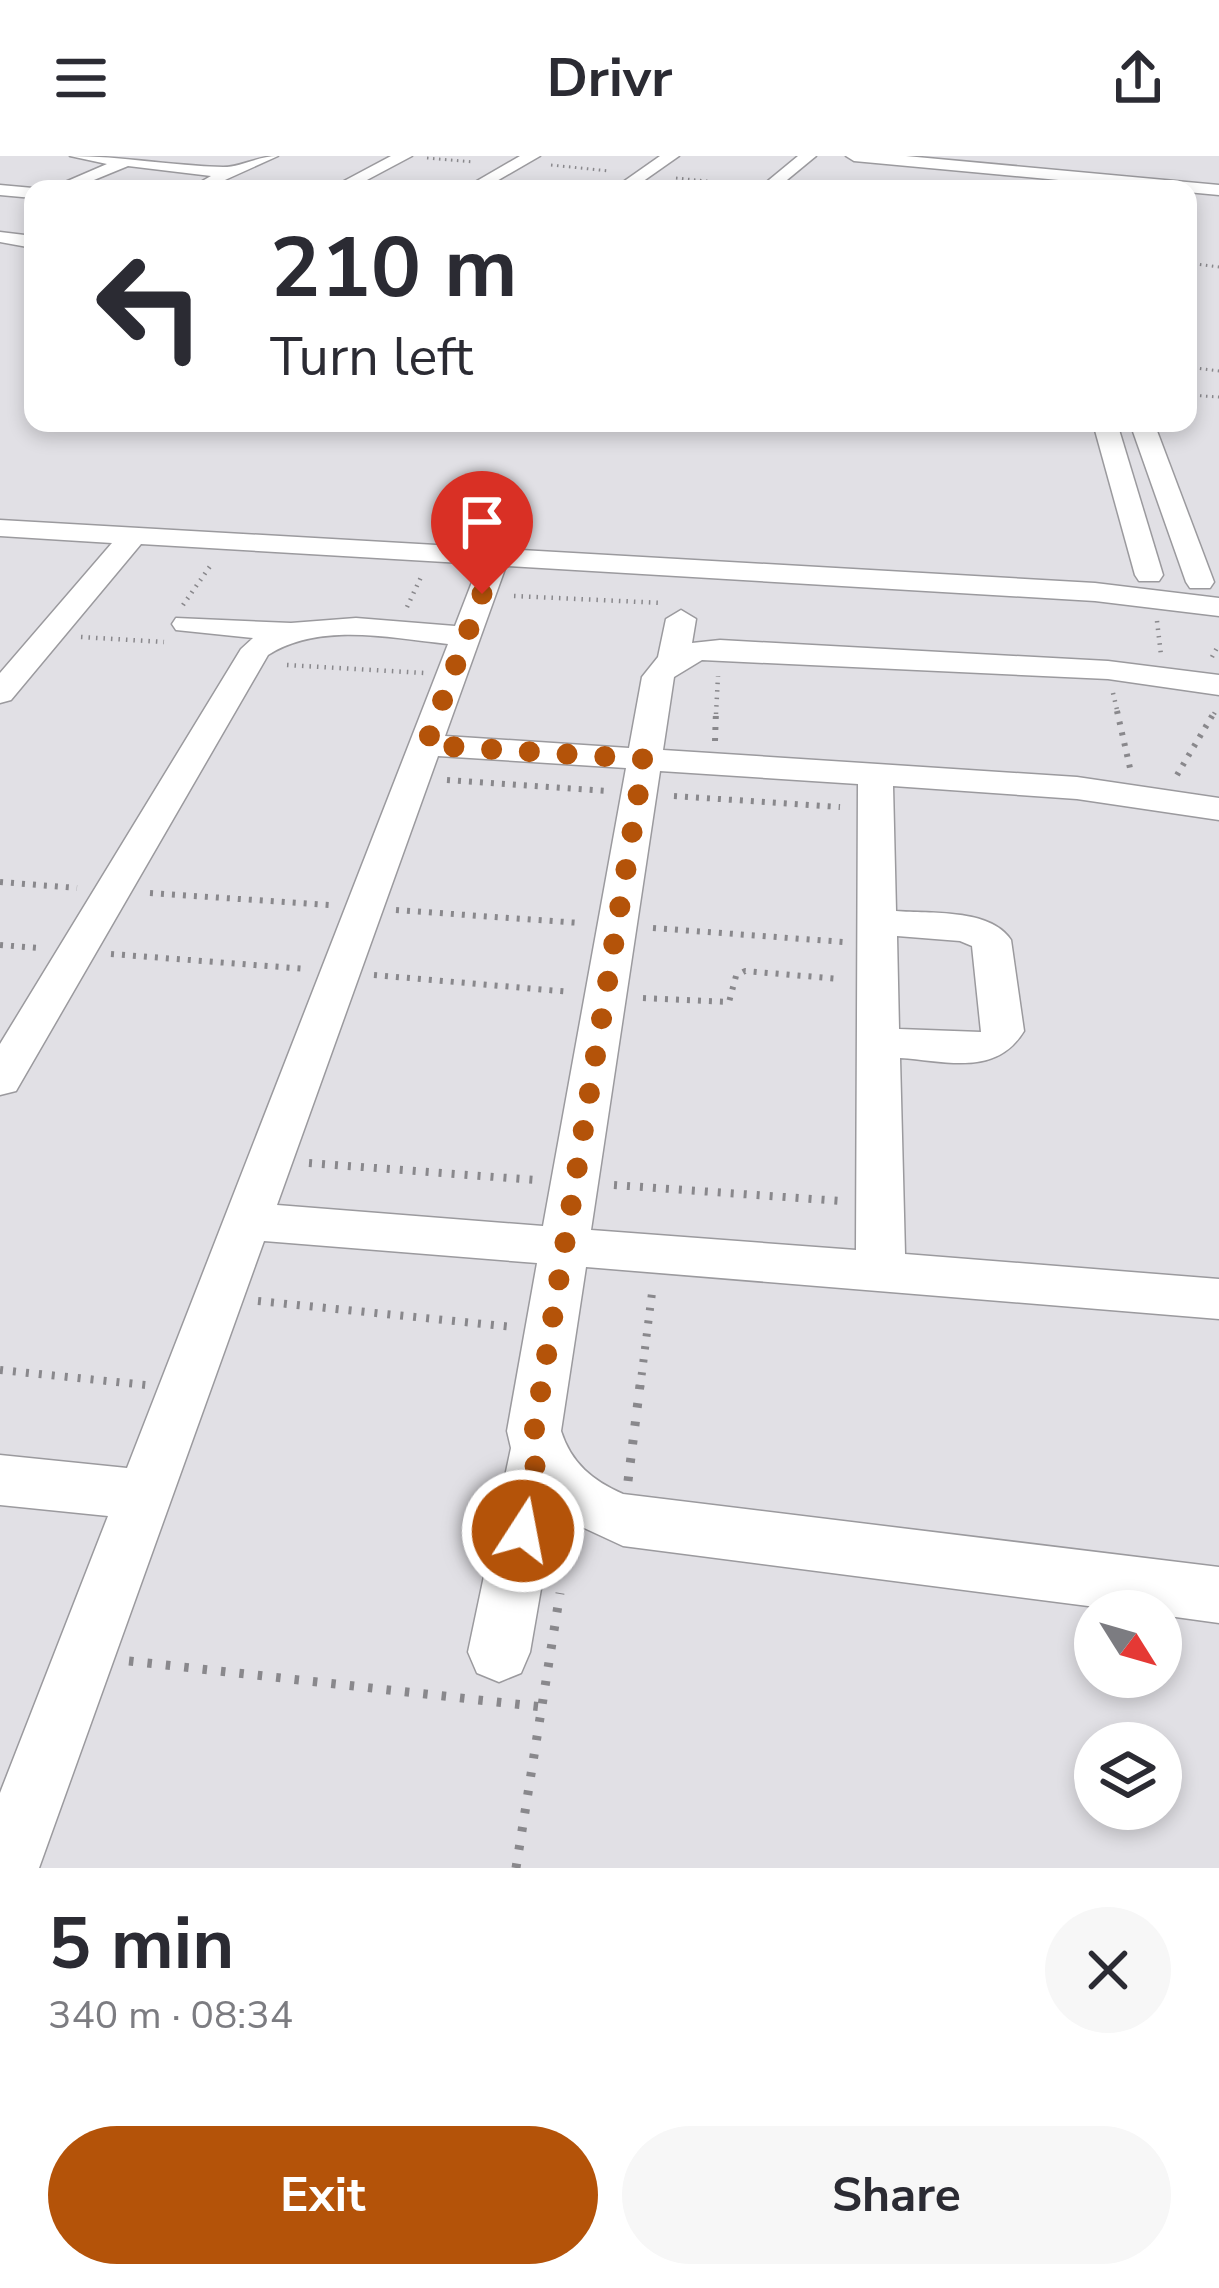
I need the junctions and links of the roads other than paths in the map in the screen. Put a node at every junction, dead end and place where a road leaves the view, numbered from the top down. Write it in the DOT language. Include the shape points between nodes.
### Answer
graph roads {
  1 [pos="78,156"];
  2 [pos="270,156"];
  3 [pos="408,156"];
  4 [pos="532,156"];
  5 [pos="558,156"];
  6 [pos="671,156"];
  7 [pos="808,156"];
  8 [pos="854,156"];
  9 [pos="1052,156"];
  10 [pos="128,162"];
  11 [pos="917,162"];
  12 [pos="1196,169"];
  13 [pos="232,173"];
  14 [pos="1041,174"];
  15 [pos="898,178"];
  16 [pos="81,180"];
  17 [pos="216,180"];
  18 [pos="356,180"];
  19 [pos="487,180"];
  20 [pos="516,180"];
  21 [pos="635,180"];
  22 [pos="777,180"];
  23 [pos="1036,180"];
  24 [pos="1163,180"];
  25 [pos="1191,180"];
  26 [pos="24,204"];
  27 [pos="2,225"];
  28 [pos="1108,432"];
  29 [pos="1145,432"];
  30 [pos="1167,492"];
  31 [pos="0,508"];
  32 [pos="1212,525"];
  33 [pos="0,528"];
  34 [pos="133,536"];
  35 [pos="1209,584"];
  36 [pos="1152,587"];
  37 [pos="1219,607"];
  38 [pos="474,615"];
  39 [pos="178,625"];
  40 [pos="287,631"];
  41 [pos="1219,686"];
  42 [pos="0,693"];
  43 [pos="419,761"];
  44 [pos="642,776"];
  45 [pos="875,792"];
  46 [pos="1219,809"];
  47 [pos="877,950"];
  48 [pos="878,1042"];
  49 [pos="0,1081"];
  50 [pos="247,1221"];
  51 [pos="564,1246"];
  52 [pos="881,1272"];
  53 [pos="1219,1299"];
  54 [pos="538,1450"];
  55 [pos="0,1480"];
  56 [pos="145,1496"];
  57 [pos="1219,1595"];
  58 [pos="500,1652"];
  59 [pos="5,1868"];
  1 -- 10 [label="street"];
  2 -- 13 [label="street"];
  3 -- 18 [label="street"];
  4 -- 19 [label="street"];
  5 -- 20 [label="street"];
  6 -- 21 [label="street"];
  7 -- 22 [label="street"];
  8 -- 11 [label="street"];
  9 -- 14 [label="street"];
  10 -- 13 [label="street"];
  10 -- 16 [label="street"];
  11 -- 14 [label="street"];
  11 -- 15 [label="street"];
  12 -- 25 [label="street"];
  13 -- 17 [label="street"];
  14 -- 23 [label="street"];
  14 -- 24 [label="street"];
  26 -- 27 [label="street"];
  28 -- 36 [label="street"];
  29 -- 30 [label="street"];
  30 -- 32 [label="street"];
  30 -- 35 [label="street"];
  31 -- 36 [label="street"];
  33 -- 34 [label="street"];
  34 -- 38 [label="street" via="432,552"];
  34 -- 42 [label="street"];
  35 -- 36 [label="street"];
  36 -- 37 [label="street"];
  36 -- 38 [label="street"];
  38 -- 40 [label="street" via="396,632"];
  38 -- 43 [label="street"];
  39 -- 40 [label="street"];
  40 -- 49 [label="street" via="263,642 248,662"];
  41 -- 44 [label="street" via="1108,670 720,649 679,628 658,677"];
  43 -- 44 [label="street"];
  43 -- 50 [label="street"];
  44 -- 45 [label="street" via="713,764"];
  44 -- 51 [label="street"];
  45 -- 46 [label="street" via="1149,796"];
  45 -- 47 [label="street"];
  47 -- 48 [label="street"];
  47 -- 48 [label="street" via="968,929 991,940 1003,1031 981,1048"];
  48 -- 52 [label="street"];
  50 -- 51 [label="street"];
  50 -- 56 [label="street"];
  51 -- 52 [label="street"];
  51 -- 54 [label="street" via="534,1432"];
  52 -- 53 [label="street"];
  54 -- 57 [label="street" via="576,1500 623,1520"];
  54 -- 58 [label="street"];
  55 -- 56 [label="street"];
  56 -- 59 [label="street"];
}
